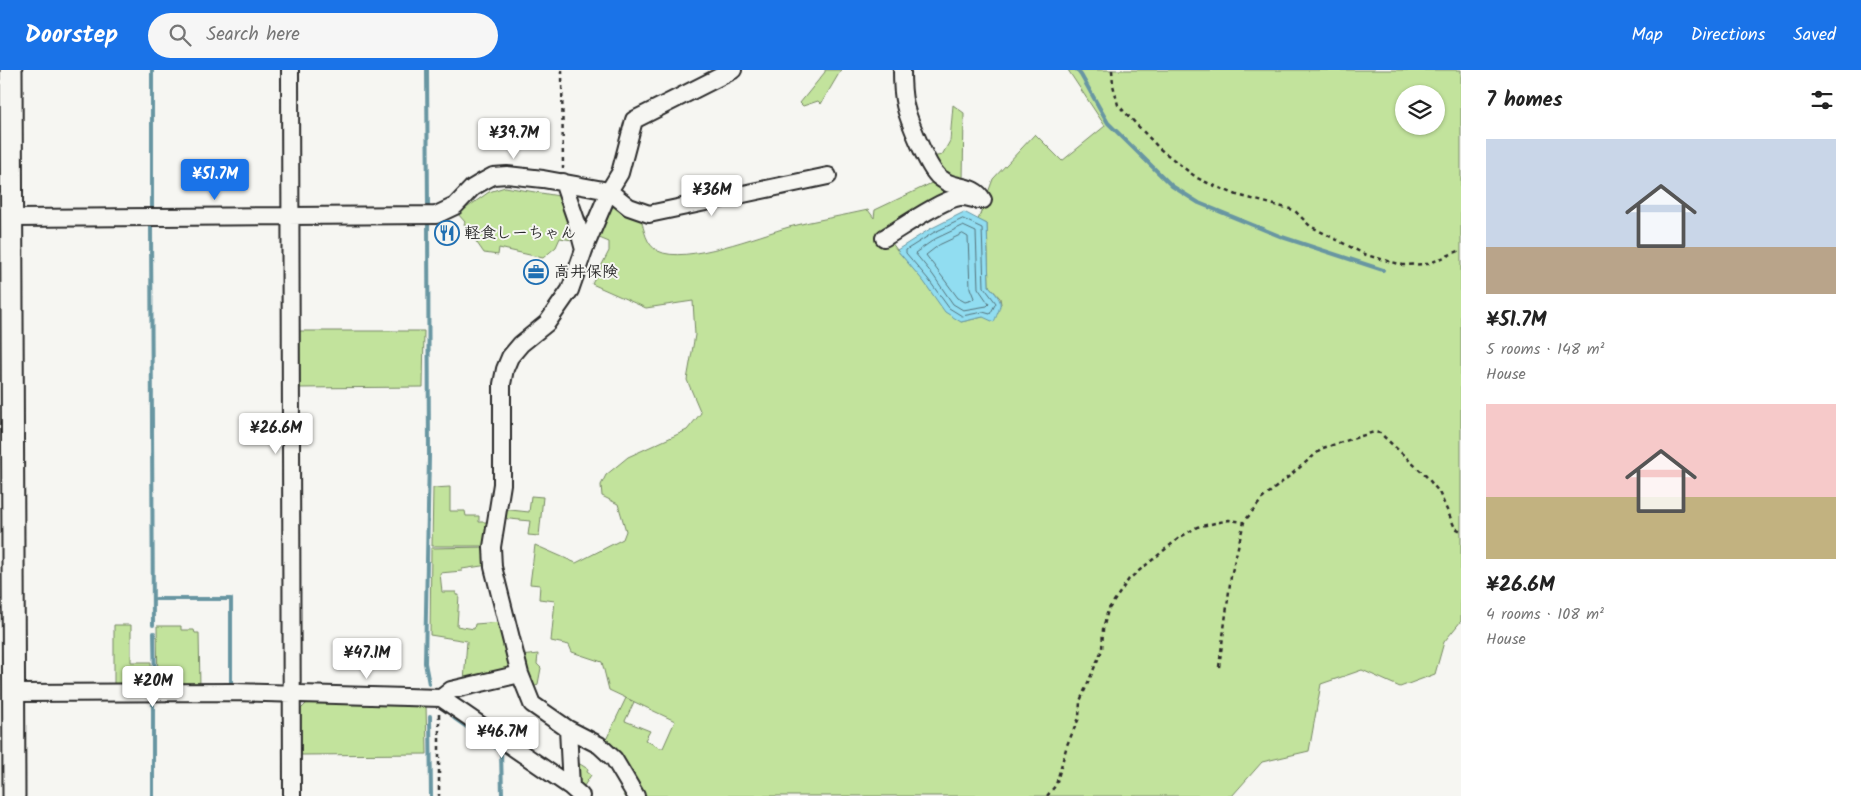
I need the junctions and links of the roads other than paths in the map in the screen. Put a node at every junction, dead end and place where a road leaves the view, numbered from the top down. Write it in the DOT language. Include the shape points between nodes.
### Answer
graph roads {
  1 [pos="11,70"];
  2 [pos="290,70"];
  3 [pos="733,70"];
  4 [pos="902,70"];
  5 [pos="828,176"];
  6 [pos="563,182"];
  7 [pos="609,191"];
  8 [pos="290,217"];
  9 [pos="12,218"];
  10 [pos="884,238"];
  11 [pos="584,250"];
  12 [pos="520,674"];
  13 [pos="13,694"];
  14 [pos="292,694"];
  15 [pos="441,698"];
  16 [pos="568,729"];
  17 [pos="576,792"];
  18 [pos="14,796"];
  19 [pos="292,796"];
  20 [pos="636,796"];
  1 -- 9 [label="main road"];
  2 -- 8 [label="street"];
  3 -- 7 [label="street" via="634,120 620,173"];
  4 -- 10 [label="street" via="905,106 936,175 947,182 972,188 980,193 983,200 960,197 947,200"];
  5 -- 7 [label="street" via="649,214 629,207"];
  6 -- 7 [label="street"];
  6 -- 8 [label="street" via="493,176 472,188 455,206 428,215"];
  6 -- 11 [label="street"];
  7 -- 11 [label="street"];
  8 -- 9 [label="street"];
  8 -- 14 [label="street"];
  9 -- 13 [label="main road"];
  11 -- 12 [label="street" via="570,290 548,323 510,357 502,384 502,484 492,547 493,567"];
  12 -- 15 [label="street" via="451,690"];
  12 -- 16 [label="street" via="532,704"];
  13 -- 14 [label="street"];
  13 -- 18 [label="main road"];
  14 -- 15 [label="street"];
  14 -- 19 [label="street"];
  15 -- 17 [label="street"];
  16 -- 17 [label="street"];
  16 -- 20 [label="street" via="599,744 614,759"];
}
